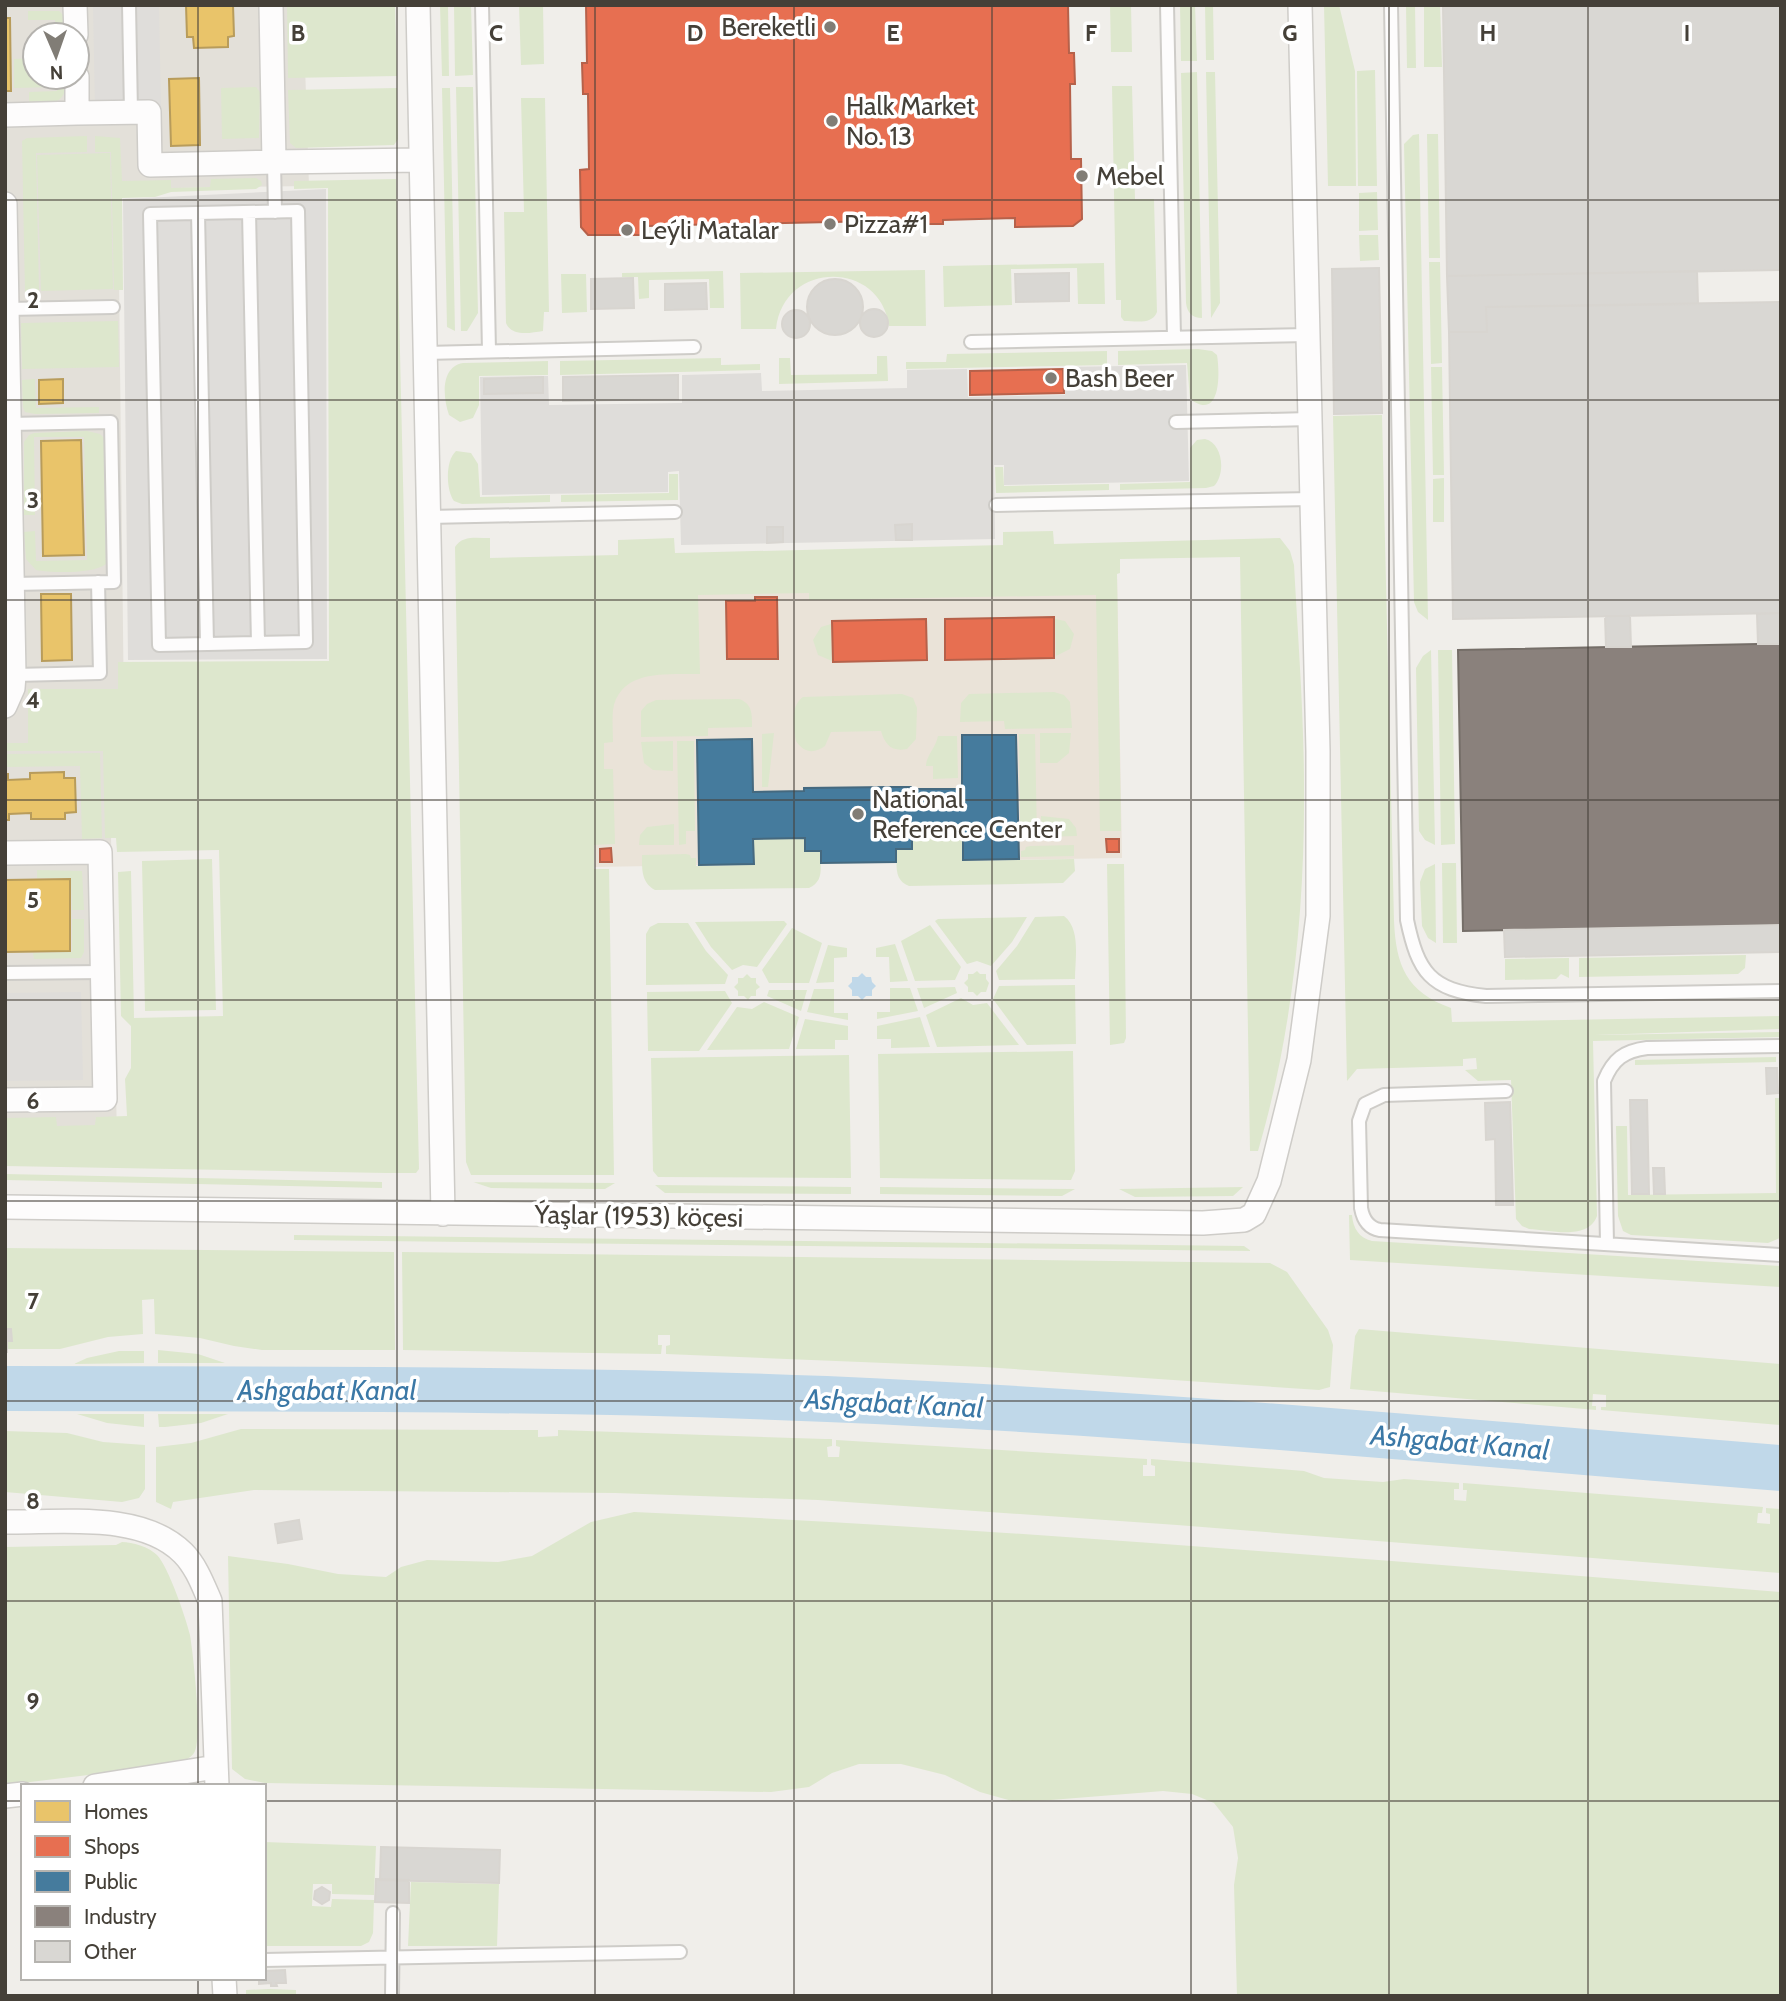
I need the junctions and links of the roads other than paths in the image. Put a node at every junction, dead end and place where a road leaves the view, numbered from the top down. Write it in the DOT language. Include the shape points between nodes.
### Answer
graph roads {
  1 [pos="129,5"];
  2 [pos="271,5"];
  3 [pos="418,5"];
  4 [pos="482,5"];
  5 [pos="1167,5"];
  6 [pos="1300,5"];
  7 [pos="1391,5"];
  8 [pos="77,91"];
  9 [pos="131,112"];
  10 [pos="77,113"];
  11 [pos="5,115"];
  12 [pos="421,160"];
  13 [pos="274,162"];
  14 [pos="5,204"];
  15 [pos="249,212"];
  16 [pos="275,212"];
  17 [pos="198,214"];
  18 [pos="6,251"];
  19 [pos="113,307"];
  20 [pos="7,309"];
  21 [pos="1308,335"];
  22 [pos="1174,337"];
  23 [pos="971,342"];
  24 [pos="694,347"];
  25 [pos="489,351"];
  26 [pos="425,353"];
  27 [pos="1310,419"];
  28 [pos="1176,422"];
  29 [pos="9,424"];
  30 [pos="8,489"];
  31 [pos="1312,499"];
  32 [pos="996,505"];
  33 [pos="675,512"];
  34 [pos="428,517"];
  35 [pos="98,582"];
  36 [pos="13,584"];
  37 [pos="258,643"];
  38 [pos="207,644"];
  39 [pos="14,675"];
  40 [pos="5,706"];
  41 [pos="5,853"];
  42 [pos="103,972"];
  43 [pos="5,973"];
  44 [pos="1781,991"];
  45 [pos="1781,1046"];
  46 [pos="1506,1091"];
  47 [pos="5,1100"];
  48 [pos="5,1206"];
  49 [pos="443,1214"];
  50 [pos="1607,1244"];
  51 [pos="1781,1255"];
  52 [pos="5,1522"];
  53 [pos="216,1776"];
  54 [pos="118,1784"];
  55 [pos="393,1913"];
  56 [pos="680,1952"];
  57 [pos="393,1958"];
  58 [pos="266,1960"];
  59 [pos="392,1996"];
  1 -- 9 [label="lane"];
  2 -- 13 [label="street"];
  3 -- 12 [label="street"];
  4 -- 25 [label="lane"];
  5 -- 22 [label="lane"];
  6 -- 21 [label="street"];
  7 -- 44 [label="lane" via="1407,920 1418,962 1443,986 1461,994 1486,996"];
  8 -- 10 [label="street"];
  9 -- 10 [label="street"];
  9 -- 13 [label="street" via="149,112 150,165"];
  10 -- 11 [label="street"];
  12 -- 13 [label="street"];
  12 -- 26 [label="street"];
  13 -- 16 [label="lane"];
  14 -- 18 [label="street"];
  15 -- 16 [label="lane"];
  15 -- 17 [label="lane"];
  15 -- 37 [label="lane"];
  16 -- 37 [label="lane" via="298,211 306,642"];
  17 -- 38 [label="lane"];
  17 -- 38 [label="lane" via="150,214 159,645"];
  18 -- 20 [label="street"];
  19 -- 20 [label="lane"];
  20 -- 29 [label="street"];
  21 -- 22 [label="lane"];
  21 -- 27 [label="street"];
  22 -- 23 [label="lane"];
  24 -- 25 [label="lane"];
  25 -- 26 [label="lane"];
  26 -- 34 [label="street"];
  27 -- 28 [label="lane"];
  27 -- 31 [label="street"];
  29 -- 30 [label="street"];
  29 -- 35 [label="lane" via="111,422 114,582"];
  30 -- 36 [label="street"];
  31 -- 32 [label="lane"];
  31 -- 49 [label="street, Ýaşlar (1953) köçesi" via="1318,916 1299,1060 1278,1151 1254,1214 1223,1222"];
  33 -- 34 [label="lane"];
  34 -- 49 [label="street"];
  35 -- 36 [label="lane"];
  35 -- 39 [label="lane" via="100,673"];
  36 -- 39 [label="street"];
  37 -- 38 [label="lane"];
  39 -- 40 [label="street"];
  41 -- 42 [label="street" via="100,852"];
  42 -- 43 [label="lane"];
  42 -- 47 [label="street" via="105,1099"];
  45 -- 50 [label="lane" via="1647,1048 1618,1057 1604,1080"];
  46 -- 50 [label="lane" via="1384,1096 1366,1104 1359,1121 1361,1208 1366,1222 1380,1230"];
  48 -- 49 [label="street, Ýaşlar (1953) köçesi"];
  50 -- 51 [label="lane"];
  52 -- 53 [label="street" via="118,1523 150,1532 183,1553 210,1601"];
  53 -- 54 [label="street"];
  55 -- 57 [label="lane"];
  56 -- 57 [label="lane"];
  57 -- 58 [label="lane"];
  57 -- 59 [label="lane"];
}
